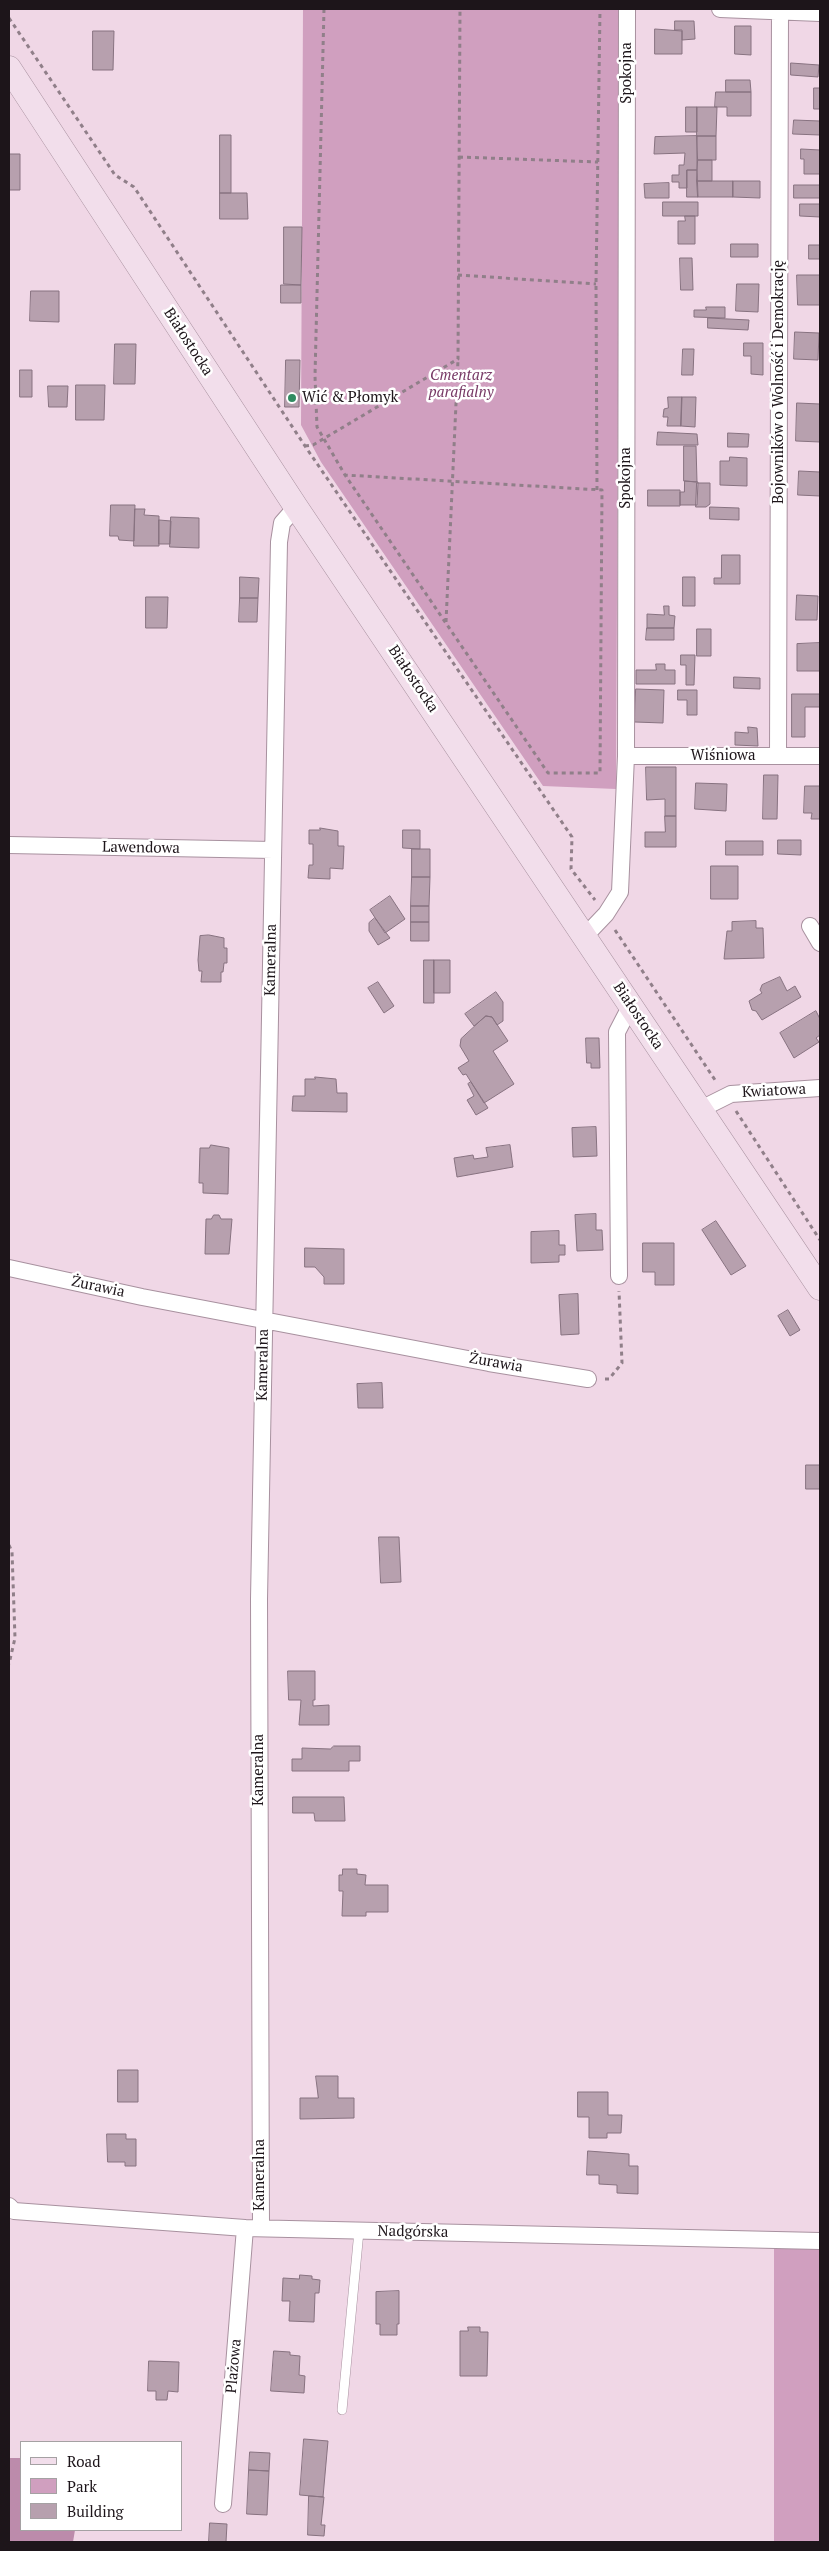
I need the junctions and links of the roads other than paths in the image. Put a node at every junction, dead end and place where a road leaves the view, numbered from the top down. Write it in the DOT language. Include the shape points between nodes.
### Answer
graph roads {
  1 [pos="627,9"];
  2 [pos="720,9"];
  3 [pos="780,10"];
  4 [pos="820,13"];
  5 [pos="9,68"];
  6 [pos="296,507"];
  7 [pos="626,756"];
  8 [pos="778,756"];
  9 [pos="820,756"];
  10 [pos="9,845"];
  11 [pos="273,850"];
  12 [pos="810,926"];
  13 [pos="585,936"];
  14 [pos="820,943"];
  15 [pos="631,1005"];
  16 [pos="820,1088"];
  17 [pos="701,1109"];
  18 [pos="9,1268"];
  19 [pos="619,1276"];
  20 [pos="820,1288"];
  21 [pos="264,1319"];
  22 [pos="588,1379"];
  23 [pos="9,2206"];
  24 [pos="253,2228"];
  25 [pos="359,2231"];
  26 [pos="820,2241"];
  27 [pos="342,2410"];
  28 [pos="223,2504"];
  1 -- 7 [label="street, Spokojna"];
  2 -- 3 [label="street"];
  3 -- 4 [label="street"];
  3 -- 8 [label="street, Bojowników o Wolność i Demokrację"];
  5 -- 6 [label="street, Białostocka"];
  6 -- 11 [label="street, Kameralna" via="282,523 278,542"];
  6 -- 13 [label="street, Białostocka"];
  7 -- 8 [label="street, Wiśniowa"];
  7 -- 13 [label="street, Spokojna" via="620,892 606,914"];
  8 -- 9 [label="street, Wiśniowa"];
  10 -- 11 [label="street, Lawendowa"];
  11 -- 21 [label="street, Kameralna"];
  12 -- 14 [label="street"];
  13 -- 15 [label="street, Białostocka"];
  15 -- 17 [label="street, Białostocka"];
  15 -- 19 [label="street" via="617,1032"];
  16 -- 17 [label="street, Kwiatowa" via="731,1094"];
  17 -- 20 [label="street, Białostocka"];
  18 -- 21 [label="street, Żurawia"];
  21 -- 22 [label="street, Żurawia"];
  21 -- 24 [label="street, Kameralna"];
  23 -- 24 [label="street, Nadgórska" via="14,2211"];
  24 -- 25 [label="street, Nadgórska"];
  24 -- 28 [label="street, Plażowa"];
  25 -- 26 [label="street, Nadgórska"];
  25 -- 27 [label="lane"];
}
